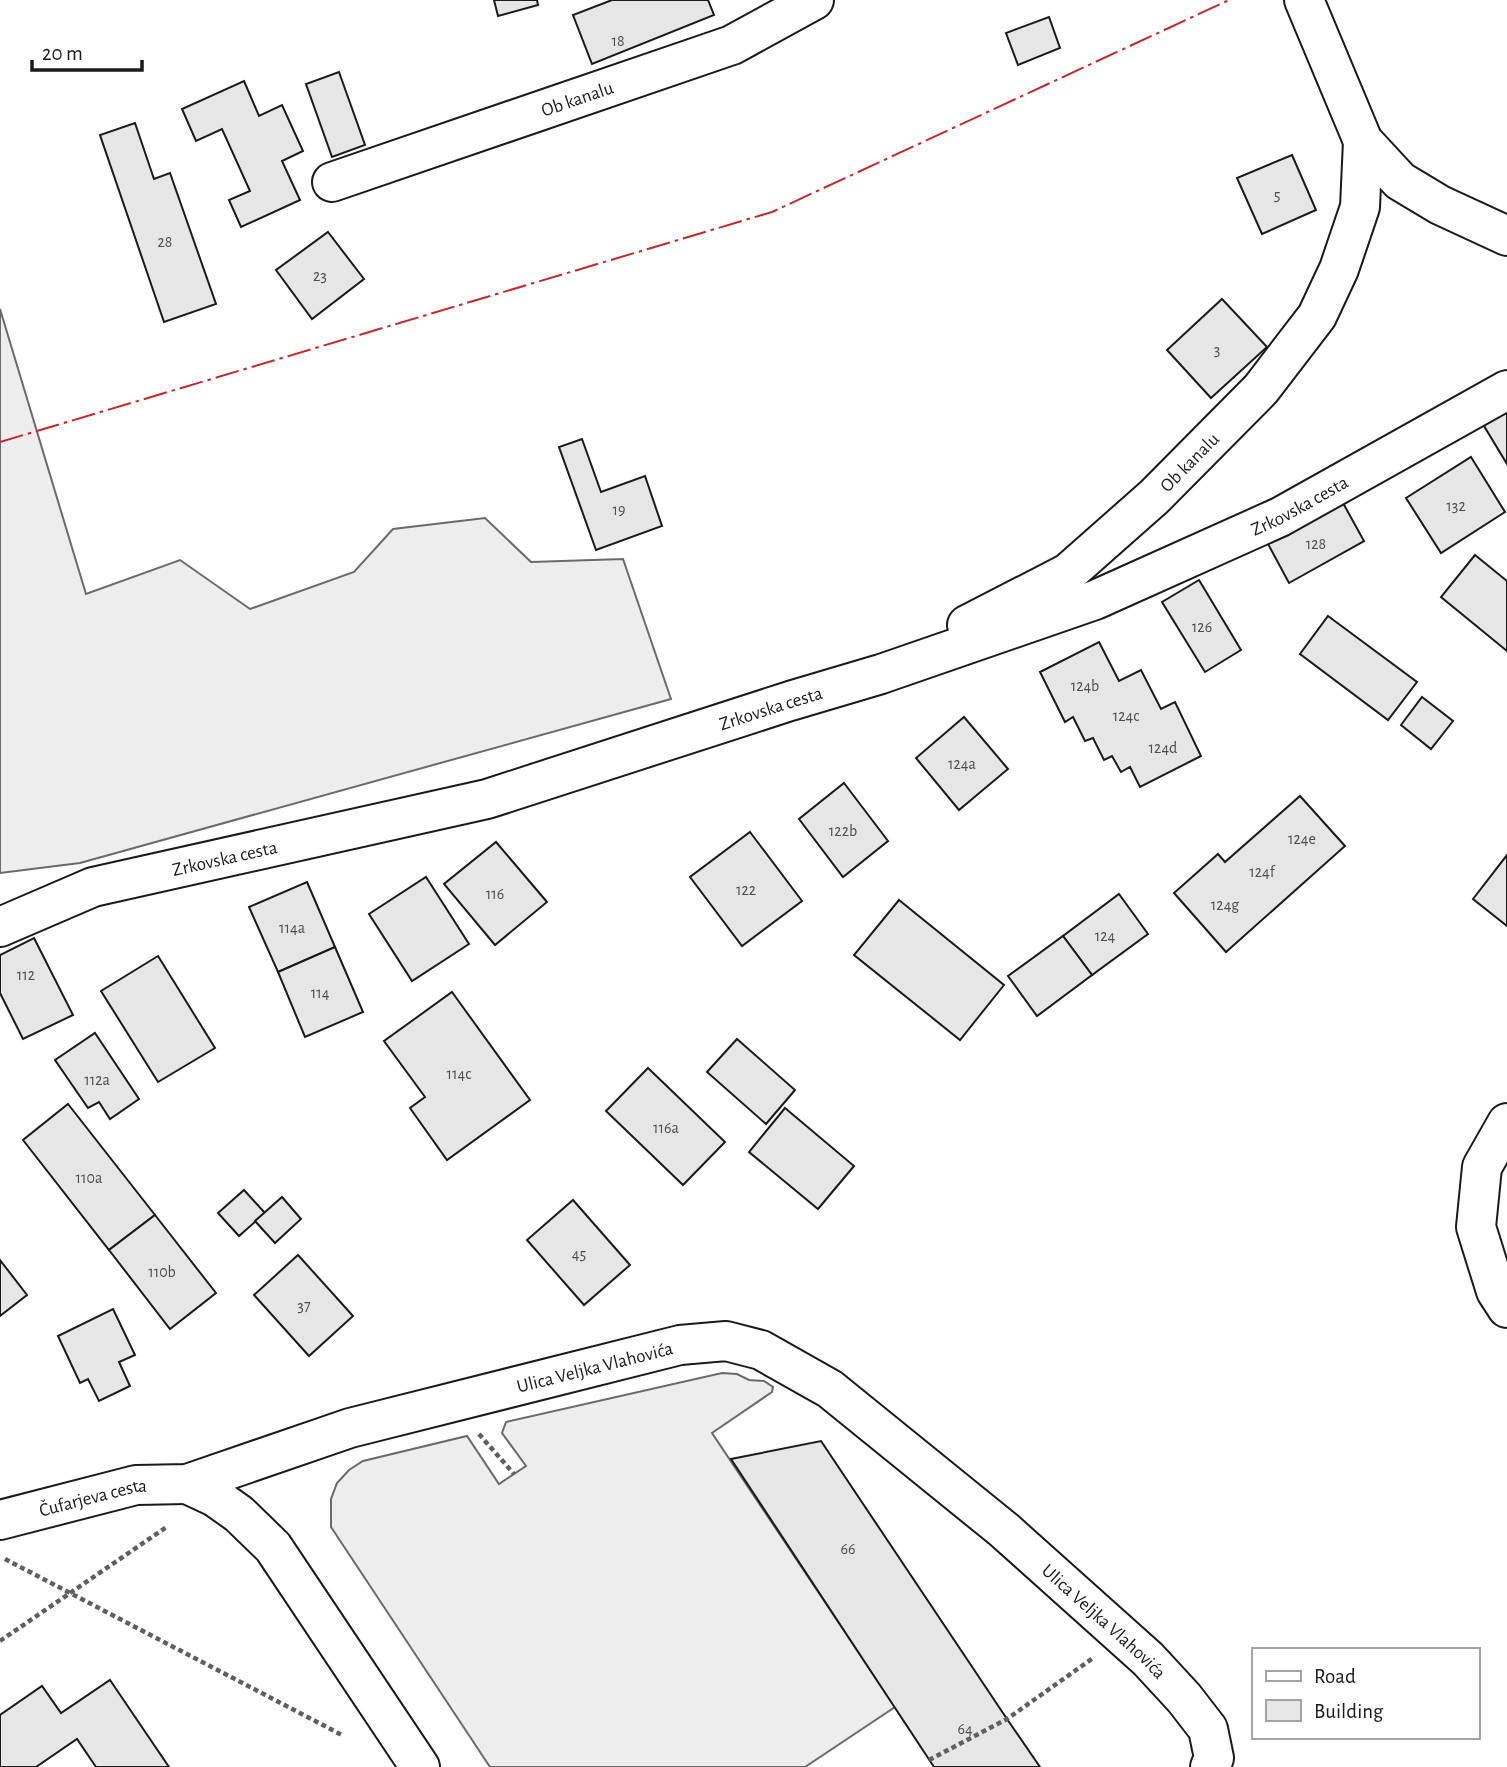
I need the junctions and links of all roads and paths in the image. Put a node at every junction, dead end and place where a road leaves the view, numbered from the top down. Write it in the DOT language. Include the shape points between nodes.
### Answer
graph roads {
  1 [pos="814,0"];
  2 [pos="1304,0"];
  3 [pos="1363,141"];
  4 [pos="332,182"];
  5 [pos="1507,236"];
  6 [pos="1507,390"];
  7 [pos="881,674"];
  8 [pos="0,927"];
  9 [pos="1507,1123"];
  10 [pos="1507,1308"];
  11 [pos="474,1428"];
  12 [pos="514,1474"];
  13 [pos="187,1484"];
  14 [pos="0,1520"];
  15 [pos="168,1526"];
  16 [pos="4,1558"];
  17 [pos="70,1593"];
  18 [pos="1119,1634"];
  19 [pos="0,1642"];
  20 [pos="342,1735"];
  21 [pos="929,1760"];
  22 [pos="420,1767"];
  23 [pos="1210,1767"];
  1 -- 4 [label="street, Ob kanalu" via="732,45"];
  2 -- 3 [label="street, Ob kanalu"];
  3 -- 5 [label="street, Ob kanalu" via="1399,181"];
  3 -- 7 [label="street, Ob kanalu" via="1360,207 1339,269 1317,316 1262,389 1154,498 1068,573 982,615"];
  6 -- 7 [label="street, Zrkovska cesta" via="1255,528 1095,600"];
  7 -- 8 [label="street, Zrkovska cesta" via="487,799 93,887"];
  9 -- 10 [label="street" via="1482,1167 1476,1227 1496,1292"];
  11 -- 12 [label="path"];
  13 -- 14 [label="street, Čufarjeva cesta" via="136,1485"];
  13 -- 18 [label="street, Ulica Veljka Vlahovića" via="350,1428 680,1345 726,1341 761,1350 830,1389 1004,1530"];
  13 -- 22 [label="street" via="223,1503 272,1547"];
  15 -- 17 [label="path"];
  16 -- 17 [label="path"];
  17 -- 19 [label="path"];
  17 -- 20 [label="path"];
  18 -- 21 [label="path" via="1007,1718"];
  18 -- 23 [label="street, Ulica Veljka Vlahovića" via="1149,1660 1208,1729 1214,1758"];
}
